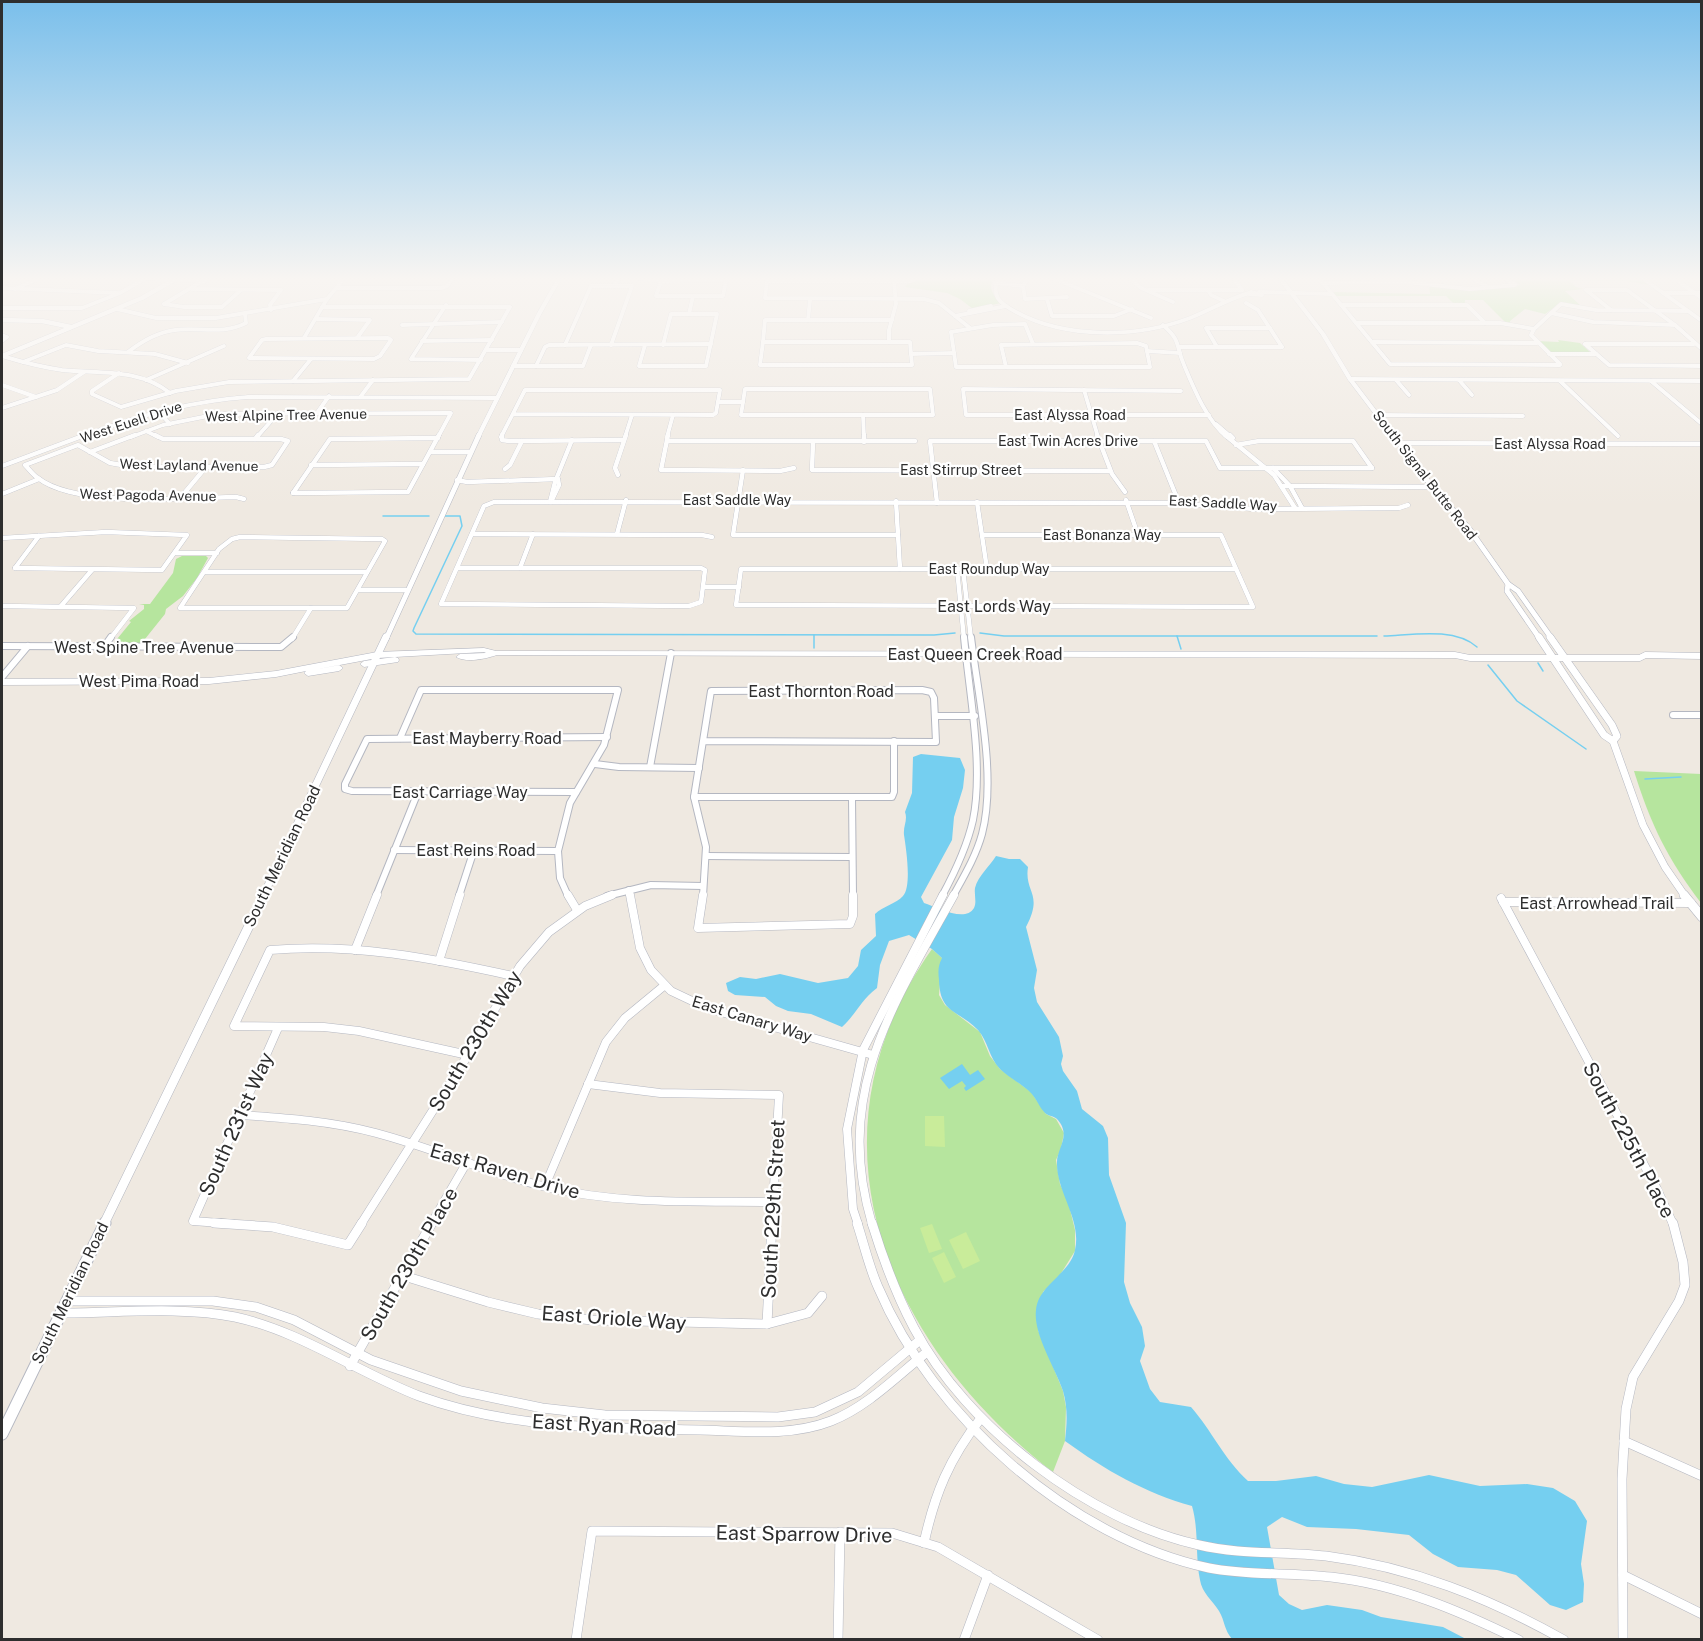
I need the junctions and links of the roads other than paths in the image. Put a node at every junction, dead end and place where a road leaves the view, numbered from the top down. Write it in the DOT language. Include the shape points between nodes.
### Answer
graph roads {
  1 [pos="954,353"];
  2 [pos="1147,353"];
  3 [pos="44,354"];
  4 [pos="146,354"];
  5 [pos="208,354"];
  6 [pos="252,354"];
  7 [pos="381,354"];
  8 [pos="414,354"];
  9 [pos="485,354"];
  10 [pos="519,354"];
  11 [pos="542,354"];
  12 [pos="588,354"];
  13 [pos="643,354"];
  14 [pos="709,354"];
  15 [pos="760,354"];
  16 [pos="911,354"];
  17 [pos="929,354"];
  18 [pos="1003,354"];
  19 [pos="1157,354"];
  20 [pos="1334,354"];
  21 [pos="1381,354"];
  22 [pos="1549,354"];
  23 [pos="1597,354"];
  24 [pos="1180,355"];
  25 [pos="2,356"];
  26 [pos="311,359"];
  27 [pos="481,360"];
  28 [pos="23,362"];
  29 [pos="188,363"];
  30 [pos="513,366"];
  31 [pos="536,366"];
  32 [pos="1701,366"];
  33 [pos="1006,367"];
  34 [pos="85,372"];
  35 [pos="119,373"];
  36 [pos="146,380"];
  37 [pos="373,380"];
  38 [pos="1350,380"];
  39 [pos="1396,380"];
  40 [pos="1459,380"];
  41 [pos="1560,380"];
  42 [pos="293,381"];
  43 [pos="1650,381"];
  44 [pos="1701,381"];
  45 [pos="2,385"];
  46 [pos="207,385"];
  47 [pos="1084,390"];
  48 [pos="1181,391"];
  49 [pos="170,393"];
  50 [pos="1409,395"];
  51 [pos="1472,395"];
  52 [pos="329,396"];
  53 [pos="362,396"];
  54 [pos="498,396"];
  55 [pos="36,397"];
  56 [pos="206,400"];
  57 [pos="718,402"];
  58 [pos="743,402"];
  59 [pos="2,408"];
  60 [pos="158,411"];
  61 [pos="278,413"];
  62 [pos="317,413"];
  63 [pos="513,414"];
  64 [pos="632,415"];
  65 [pos="674,415"];
  66 [pos="863,415"];
  67 [pos="1091,415"];
  68 [pos="1209,415"];
  69 [pos="1378,415"];
  70 [pos="1523,416"];
  71 [pos="170,424"];
  72 [pos="1701,424"];
  73 [pos="146,431"];
  74 [pos="1618,436"];
  75 [pos="438,438"];
  76 [pos="255,439"];
  77 [pos="572,440"];
  78 [pos="624,440"];
  79 [pos="522,441"];
  80 [pos="667,441"];
  81 [pos="864,441"];
  82 [pos="915,441"];
  83 [pos="1100,441"];
  84 [pos="1154,441"];
  85 [pos="813,442"];
  86 [pos="1399,443"];
  87 [pos="1238,444"];
  88 [pos="1701,444"];
  89 [pos="90,452"];
  90 [pos="430,452"];
  91 [pos="471,452"];
  92 [pos="423,464"];
  93 [pos="26,465"];
  94 [pos="311,465"];
  95 [pos="2,466"];
  96 [pos="206,467"];
  97 [pos="794,468"];
  98 [pos="1271,468"];
  99 [pos="505,469"];
  100 [pos="743,470"];
  101 [pos="934,470"];
  102 [pos="1110,471"];
  103 [pos="618,475"];
  104 [pos="39,479"];
  105 [pos="558,479"];
  106 [pos="457,480"];
  107 [pos="1433,487"];
  108 [pos="1287,488"];
  109 [pos="1125,492"];
  110 [pos="2,494"];
  111 [pos="181,497"];
  112 [pos="244,500"];
  113 [pos="626,501"];
  114 [pos="738,501"];
  115 [pos="1126,501"];
  116 [pos="550,502"];
  117 [pos="896,502"];
  118 [pos="937,502"];
  119 [pos="977,502"];
  120 [pos="1179,502"];
  121 [pos="1408,506"];
  122 [pos="1295,508"];
  123 [pos="1302,508"];
  124 [pos="472,534"];
  125 [pos="534,534"];
  126 [pos="617,534"];
  127 [pos="898,535"];
  128 [pos="982,535"];
  129 [pos="1138,535"];
  130 [pos="39,536"];
  131 [pos="712,537"];
  132 [pos="2,538"];
  133 [pos="175,553"];
  134 [pos="217,553"];
  135 [pos="457,568"];
  136 [pos="520,568"];
  137 [pos="900,569"];
  138 [pos="960,569"];
  139 [pos="987,569"];
  140 [pos="1236,569"];
  141 [pos="92,570"];
  142 [pos="205,572"];
  143 [pos="367,572"];
  144 [pos="1508,584"];
  145 [pos="703,586"];
  146 [pos="739,587"];
  147 [pos="358,590"];
  148 [pos="406,590"];
  149 [pos="2,606"];
  150 [pos="61,606"];
  151 [pos="965,606"];
  152 [pos="311,608"];
  153 [pos="2,646"];
  154 [pos="28,646"];
  155 [pos="104,646"];
  156 [pos="671,653"];
  157 [pos="970,654"];
  158 [pos="1551,654"];
  159 [pos="1564,654"];
  160 [pos="1701,656"];
  161 [pos="376,658"];
  162 [pos="2,680"];
  163 [pos="1673,715"];
  164 [pos="1701,715"];
  165 [pos="935,716"];
  166 [pos="974,716"];
  167 [pos="982,716"];
  168 [pos="607,737"];
  169 [pos="400,738"];
  170 [pos="703,741"];
  171 [pos="894,741"];
  172 [pos="1613,741"];
  173 [pos="595,764"];
  174 [pos="650,767"];
  175 [pos="699,768"];
  176 [pos="345,789"];
  177 [pos="417,792"];
  178 [pos="576,792"];
  179 [pos="694,797"];
  180 [pos="852,797"];
  181 [pos="394,850"];
  182 [pos="474,850"];
  183 [pos="558,850"];
  184 [pos="706,856"];
  185 [pos="852,857"];
  186 [pos="703,886"];
  187 [pos="629,890"];
  188 [pos="1502,900"];
  189 [pos="1691,903"];
  190 [pos="577,910"];
  191 [pos="1701,917"];
  192 [pos="354,950"];
  193 [pos="919,950"];
  194 [pos="439,961"];
  195 [pos="513,976"];
  196 [pos="665,985"];
  197 [pos="278,1028"];
  198 [pos="862,1052"];
  199 [pos="873,1055"];
  200 [pos="468,1056"];
  201 [pos="588,1084"];
  202 [pos="240,1115"];
  203 [pos="413,1143"];
  204 [pos="467,1162"];
  205 [pos="544,1186"];
  206 [pos="773,1202"];
  207 [pos="348,1245"];
  208 [pos="401,1275"];
  209 [pos="822,1296"];
  210 [pos="67,1301"];
  211 [pos="60,1313"];
  212 [pos="767,1324"];
  213 [pos="920,1340"];
  214 [pos="910,1348"];
  215 [pos="927,1352"];
  216 [pos="357,1353"];
  217 [pos="918,1360"];
  218 [pos="350,1366"];
  219 [pos="981,1418"];
  220 [pos="973,1428"];
  221 [pos="2,1434"];
  222 [pos="1624,1441"];
  223 [pos="1701,1476"];
  224 [pos="840,1532"];
  225 [pos="924,1543"];
  226 [pos="988,1575"];
  227 [pos="1623,1575"];
  228 [pos="1701,1614"];
  229 [pos="576,1640"];
  230 [pos="838,1640"];
  231 [pos="964,1640"];
  232 [pos="1098,1640"];
  233 [pos="1519,1640"];
  234 [pos="1564,1640"];
  235 [pos="1623,1640"];
  1 -- 33 [label="street" via="957,366"];
  2 -- 33 [label="street" via="1150,367"];
  3 -- 28 [label="street"];
  4 -- 29 [label="street"];
  5 -- 29 [label="street"];
  6 -- 26 [label="street" via="249,358"];
  7 -- 26 [label="street" via="378,358"];
  8 -- 27 [label="street" via="411,359"];
  9 -- 27 [label="street"];
  10 -- 30 [label="street, South Meridian Road"];
  11 -- 31 [label="street"];
  12 -- 31 [label="street" via="583,366"];
  13 -- 14 [label="street" via="639,366 706,366"];
  15 -- 16 [label="street" via="759,365 912,365"];
  16 -- 17 [label="street"];
  18 -- 33 [label="street"];
  19 -- 24 [label="street"];
  20 -- 38 [label="street, South Signal Butte Road"];
  21 -- 22 [label="street" via="1390,364 1560,365"];
  22 -- 23 [label="street"];
  23 -- 32 [label="street" via="1609,365"];
  24 -- 68 [label="street"];
  25 -- 28 [label="street"];
  26 -- 42 [label="street"];
  27 -- 37 [label="street" via="469,380"];
  28 -- 34 [label="street"];
  29 -- 36 [label="street"];
  30 -- 31 [label="street"];
  30 -- 54 [label="street, South Meridian Road"];
  34 -- 35 [label="street"];
  34 -- 55 [label="street" via="57,390"];
  35 -- 36 [label="street"];
  35 -- 49 [label="street" via="91,393 122,407"];
  36 -- 49 [label="street"];
  37 -- 42 [label="street"];
  37 -- 53 [label="street"];
  38 -- 39 [label="street"];
  38 -- 69 [label="street, South Signal Butte Road"];
  39 -- 40 [label="street"];
  39 -- 50 [label="street"];
  40 -- 41 [label="street"];
  40 -- 51 [label="street"];
  41 -- 43 [label="street"];
  41 -- 74 [label="street"];
  42 -- 46 [label="street"];
  43 -- 44 [label="street"];
  43 -- 72 [label="street"];
  45 -- 55 [label="street"];
  46 -- 49 [label="street"];
  46 -- 56 [label="street"];
  47 -- 48 [label="street"];
  47 -- 67 [label="street"];
  47 -- 67 [label="street, East Alyssa Road" via="963,389 966,415"];
  52 -- 53 [label="street, West Euell Drive"];
  52 -- 56 [label="street, West Euell Drive"];
  52 -- 62 [label="street"];
  53 -- 54 [label="street, West Euell Drive"];
  54 -- 91 [label="street, South Meridian Road"];
  55 -- 59 [label="street"];
  56 -- 60 [label="street, West Euell Drive"];
  57 -- 58 [label="street"];
  57 -- 63 [label="street" via="720,392 715,390 530,390 523,393"];
  57 -- 65 [label="street" via="713,415"];
  58 -- 66 [label="street" via="741,415"];
  58 -- 66 [label="street" via="746,389 930,389 933,415"];
  60 -- 71 [label="street"];
  60 -- 95 [label="street, West Euell Drive"];
  61 -- 62 [label="street, West Alpine Tree Avenue"];
  61 -- 71 [label="street, West Alpine Tree Avenue" via="218,414"];
  61 -- 76 [label="street"];
  62 -- 75 [label="street, West Alpine Tree Avenue" via="451,413"];
  63 -- 64 [label="street"];
  63 -- 79 [label="street" via="501,437"];
  64 -- 65 [label="street"];
  64 -- 78 [label="street"];
  65 -- 80 [label="street"];
  66 -- 81 [label="street"];
  67 -- 68 [label="street, East Alyssa Road"];
  67 -- 83 [label="street"];
  68 -- 87 [label="street" via="1224,436"];
  69 -- 70 [label="street"];
  69 -- 86 [label="street, South Signal Butte Road"];
  71 -- 73 [label="street, West Alpine Tree Avenue"];
  73 -- 76 [label="street" via="163,439"];
  73 -- 89 [label="street, West Alpine Tree Avenue"];
  75 -- 90 [label="street"];
  75 -- 94 [label="street" via="330,439"];
  76 -- 96 [label="street, West Layland Avenue" via="288,441 272,465"];
  77 -- 78 [label="street"];
  77 -- 79 [label="street"];
  77 -- 105 [label="street"];
  78 -- 103 [label="street" via="615,468"];
  79 -- 99 [label="street"];
  80 -- 85 [label="street"];
  80 -- 100 [label="street" via="661,470"];
  81 -- 82 [label="street"];
  81 -- 85 [label="street"];
  83 -- 84 [label="street, East Twin Acres Drive"];
  83 -- 101 [label="street, East Twin Acres Drive" via="930,441"];
  83 -- 102 [label="street"];
  84 -- 98 [label="street, East Twin Acres Drive" via="1206,441 1220,468"];
  84 -- 120 [label="street"];
  85 -- 101 [label="street, East Stirrup Street" via="812,471"];
  86 -- 88 [label="street, East Alyssa Road"];
  86 -- 107 [label="street, South Signal Butte Road"];
  87 -- 98 [label="street"];
  87 -- 98 [label="street" via="1353,441 1372,468"];
  89 -- 93 [label="street, West Layland Avenue" via="78,446"];
  89 -- 96 [label="street, West Layland Avenue" via="122,465"];
  90 -- 91 [label="street"];
  90 -- 92 [label="street"];
  91 -- 106 [label="street, South Meridian Road"];
  92 -- 94 [label="street"];
  92 -- 94 [label="street" via="408,492 293,493"];
  93 -- 104 [label="street, West Pagoda Avenue"];
  96 -- 111 [label="street"];
  97 -- 100 [label="street"];
  98 -- 108 [label="street"];
  100 -- 114 [label="street"];
  101 -- 102 [label="street, East Stirrup Street"];
  101 -- 118 [label="street"];
  102 -- 109 [label="street"];
  104 -- 110 [label="street"];
  104 -- 111 [label="street, West Pagoda Avenue" via="52,487 86,496"];
  105 -- 106 [label="street"];
  105 -- 116 [label="street"];
  106 -- 148 [label="street, South Meridian Road"];
  107 -- 108 [label="street"];
  107 -- 144 [label="street, South Signal Butte Road"];
  108 -- 122 [label="street"];
  108 -- 123 [label="street"];
  111 -- 112 [label="street, West Pagoda Avenue" via="236,496"];
  113 -- 114 [label="street, East Saddle Way"];
  113 -- 116 [label="street, East Saddle Way"];
  113 -- 126 [label="street"];
  114 -- 117 [label="street, East Saddle Way"];
  114 -- 127 [label="street" via="733,535"];
  115 -- 119 [label="street, East Saddle Way"];
  115 -- 120 [label="street, East Saddle Way"];
  115 -- 129 [label="street"];
  116 -- 124 [label="street, East Saddle Way" via="488,503"];
  117 -- 118 [label="street, East Saddle Way"];
  117 -- 127 [label="street"];
  118 -- 119 [label="street, East Saddle Way"];
  119 -- 128 [label="street"];
  120 -- 122 [label="street, East Saddle Way" via="1233,509"];
  121 -- 123 [label="street, East Saddle Way"];
  122 -- 123 [label="street, East Saddle Way"];
  124 -- 125 [label="street"];
  124 -- 135 [label="street"];
  125 -- 126 [label="street"];
  125 -- 136 [label="street"];
  126 -- 131 [label="street"];
  127 -- 137 [label="street"];
  128 -- 129 [label="street, East Bonanza Way"];
  128 -- 139 [label="street"];
  129 -- 140 [label="street, East Bonanza Way" via="1221,535"];
  130 -- 132 [label="street"];
  130 -- 133 [label="street" via="106,532 187,535"];
  130 -- 141 [label="street" via="15,568"];
  133 -- 134 [label="street"];
  133 -- 141 [label="street" via="162,570"];
  134 -- 142 [label="street"];
  134 -- 143 [label="street" via="229,540 240,537 382,539 384,543"];
  135 -- 136 [label="street"];
  135 -- 145 [label="street" via="441,604 689,606 701,602"];
  136 -- 145 [label="street" via="701,568 705,570"];
  137 -- 138 [label="street, East Roundup Way"];
  137 -- 146 [label="street, East Roundup Way" via="741,569"];
  138 -- 139 [label="street, East Roundup Way"];
  138 -- 151 [label="street"];
  139 -- 140 [label="street, East Roundup Way"];
  140 -- 151 [label="street, East Lords Way" via="1253,607"];
  141 -- 150 [label="street"];
  142 -- 143 [label="street"];
  142 -- 152 [label="street" via="180,608"];
  143 -- 147 [label="street"];
  144 -- 158 [label="street, South Signal Butte Road" via="1507,591"];
  144 -- 159 [label="street, South Signal Butte Road" via="1518,591"];
  145 -- 146 [label="street"];
  146 -- 151 [label="street, East Lords Way" via="736,605"];
  147 -- 148 [label="street"];
  147 -- 152 [label="street" via="347,608"];
  148 -- 161 [label="street, South Meridian Road"];
  149 -- 150 [label="street"];
  150 -- 155 [label="street" via="134,608"];
  151 -- 157 [label="street"];
  152 -- 155 [label="street, West Spine Tree Avenue" via="287,645"];
  153 -- 154 [label="street, West Spine Tree Avenue"];
  154 -- 155 [label="street, West Spine Tree Avenue"];
  154 -- 162 [label="street"];
  156 -- 157 [label="main road, East Queen Creek Road"];
  156 -- 161 [label="main road, East Queen Creek Road"];
  156 -- 174 [label="street"];
  157 -- 158 [label="main road, East Queen Creek Road" via="1470,657"];
  157 -- 166 [label="street"];
  157 -- 167 [label="street"];
  158 -- 159 [label="main road, East Queen Creek Road"];
  158 -- 172 [label="street, South Signal Butte Road" via="1604,735"];
  159 -- 160 [label="main road, East Queen Creek Road"];
  159 -- 172 [label="street, South Signal Butte Road" via="1612,725 1617,736"];
  161 -- 162 [label="main road, West Pima Road" via="285,676 188,682"];
  161 -- 210 [label="street, South Meridian Road"];
  163 -- 164 [label="street"];
  165 -- 166 [label="street"];
  165 -- 170 [label="street, East Thornton Road" via="931,692 922,690 711,691"];
  165 -- 171 [label="street" via="936,741"];
  166 -- 167 [label="street"];
  166 -- 193 [label="street" via="978,784 973,819 958,866"];
  167 -- 193 [label="street" via="987,793 983,826 964,876"];
  168 -- 169 [label="street, East Mayberry Road"];
  168 -- 169 [label="street" via="618,690 421,690"];
  168 -- 173 [label="street"];
  169 -- 176 [label="street, East Mayberry Road" via="367,739"];
  170 -- 171 [label="street"];
  170 -- 175 [label="street"];
  171 -- 180 [label="street" via="892,797"];
  172 -- 189 [label="street, South Signal Butte Road" via="1650,841"];
  173 -- 174 [label="street"];
  173 -- 178 [label="street"];
  174 -- 175 [label="street"];
  175 -- 179 [label="street"];
  176 -- 177 [label="street, East Carriage Way"];
  177 -- 178 [label="street, East Carriage Way"];
  177 -- 181 [label="street"];
  178 -- 183 [label="street"];
  179 -- 180 [label="street"];
  179 -- 184 [label="street"];
  180 -- 185 [label="street"];
  181 -- 182 [label="street, East Reins Road"];
  181 -- 192 [label="street"];
  182 -- 183 [label="street, East Reins Road"];
  182 -- 194 [label="street"];
  183 -- 190 [label="street" via="560,878"];
  184 -- 185 [label="street"];
  184 -- 186 [label="street"];
  185 -- 186 [label="street" via="850,924 698,927"];
  186 -- 187 [label="street" via="651,885"];
  187 -- 190 [label="street"];
  187 -- 196 [label="street, East Canary Way" via="640,948 651,970"];
  188 -- 189 [label="street, East Arrowhead Trail"];
  188 -- 222 [label="street, South 225th Place" via="1658,1189 1673,1223 1683,1262 1680,1301 1633,1377"];
  189 -- 191 [label="street, South Signal Butte Road"];
  190 -- 195 [label="street, South 230th Way" via="531,950"];
  192 -- 194 [label="street"];
  192 -- 197 [label="street" via="270,950 234,1026"];
  193 -- 198 [label="street"];
  193 -- 199 [label="street"];
  194 -- 195 [label="street"];
  195 -- 200 [label="street, South 230th Way"];
  196 -- 198 [label="street, East Canary Way" via="707,1008"];
  196 -- 201 [label="street" via="615,1029"];
  197 -- 200 [label="street" via="359,1031"];
  197 -- 202 [label="street, South 231st Way"];
  198 -- 199 [label="street, East Canary Way"];
  198 -- 214 [label="street" via="847,1118 849,1184 869,1262 883,1299"];
  199 -- 213 [label="street" via="863,1094 860,1137 866,1200 887,1275"];
  200 -- 203 [label="street, South 230th Way"];
  201 -- 205 [label="street"];
  201 -- 206 [label="street, South 229th Street" via="660,1093 779,1095"];
  202 -- 203 [label="street, East Raven Drive" via="318,1122"];
  202 -- 207 [label="street, South 231st Way" via="193,1221 273,1227"];
  203 -- 204 [label="street, East Raven Drive"];
  203 -- 207 [label="street, South 230th Way"];
  204 -- 205 [label="street, East Raven Drive"];
  204 -- 208 [label="street, South 230th Place"];
  205 -- 206 [label="street, East Raven Drive" via="632,1200"];
  206 -- 212 [label="street, South 229th Street"];
  208 -- 212 [label="street, East Oriole Way" via="538,1314 592,1320"];
  208 -- 216 [label="street, South 230th Place"];
  209 -- 212 [label="street, East Oriole Way" via="808,1313"];
  210 -- 211 [label="street, South Meridian Road"];
  210 -- 216 [label="street, East Ryan Road" via="213,1301 256,1307 294,1320"];
  211 -- 218 [label="street, East Ryan Road" via="195,1312 234,1317 276,1329"];
  211 -- 221 [label="street, South Meridian Road"];
  213 -- 214 [label="street, East Ryan Road"];
  213 -- 215 [label="street"];
  214 -- 216 [label="street, East Ryan Road" via="846,1399 815,1412 778,1417 605,1415 552,1410 461,1391"];
  214 -- 217 [label="street"];
  215 -- 217 [label="street, East Ryan Road"];
  215 -- 219 [label="street" via="953,1389"];
  216 -- 218 [label="street, South 230th Place"];
  217 -- 218 [label="street, East Ryan Road" via="858,1408 813,1427 779,1432 589,1428 523,1421 423,1396"];
  217 -- 220 [label="street"];
  219 -- 220 [label="street"];
  219 -- 234 [label="street" via="1024,1458 1063,1486 1093,1505 1138,1525 1204,1547 1357,1560 1444,1582 1492,1601"];
  220 -- 225 [label="street" via="942,1474"];
  220 -- 233 [label="street" via="1017,1472 1057,1502 1136,1543 1229,1571 1306,1574 1374,1586 1482,1621"];
  222 -- 223 [label="street"];
  222 -- 227 [label="street, South 225th Place"];
  224 -- 225 [label="street, East Sparrow Drive" via="892,1533"];
  224 -- 229 [label="street, East Sparrow Drive" via="592,1531"];
  224 -- 230 [label="street"];
  225 -- 226 [label="street, East Sparrow Drive"];
  226 -- 231 [label="street"];
  226 -- 232 [label="street, East Sparrow Drive"];
  227 -- 228 [label="street"];
  227 -- 235 [label="street, South 225th Place"];
}
